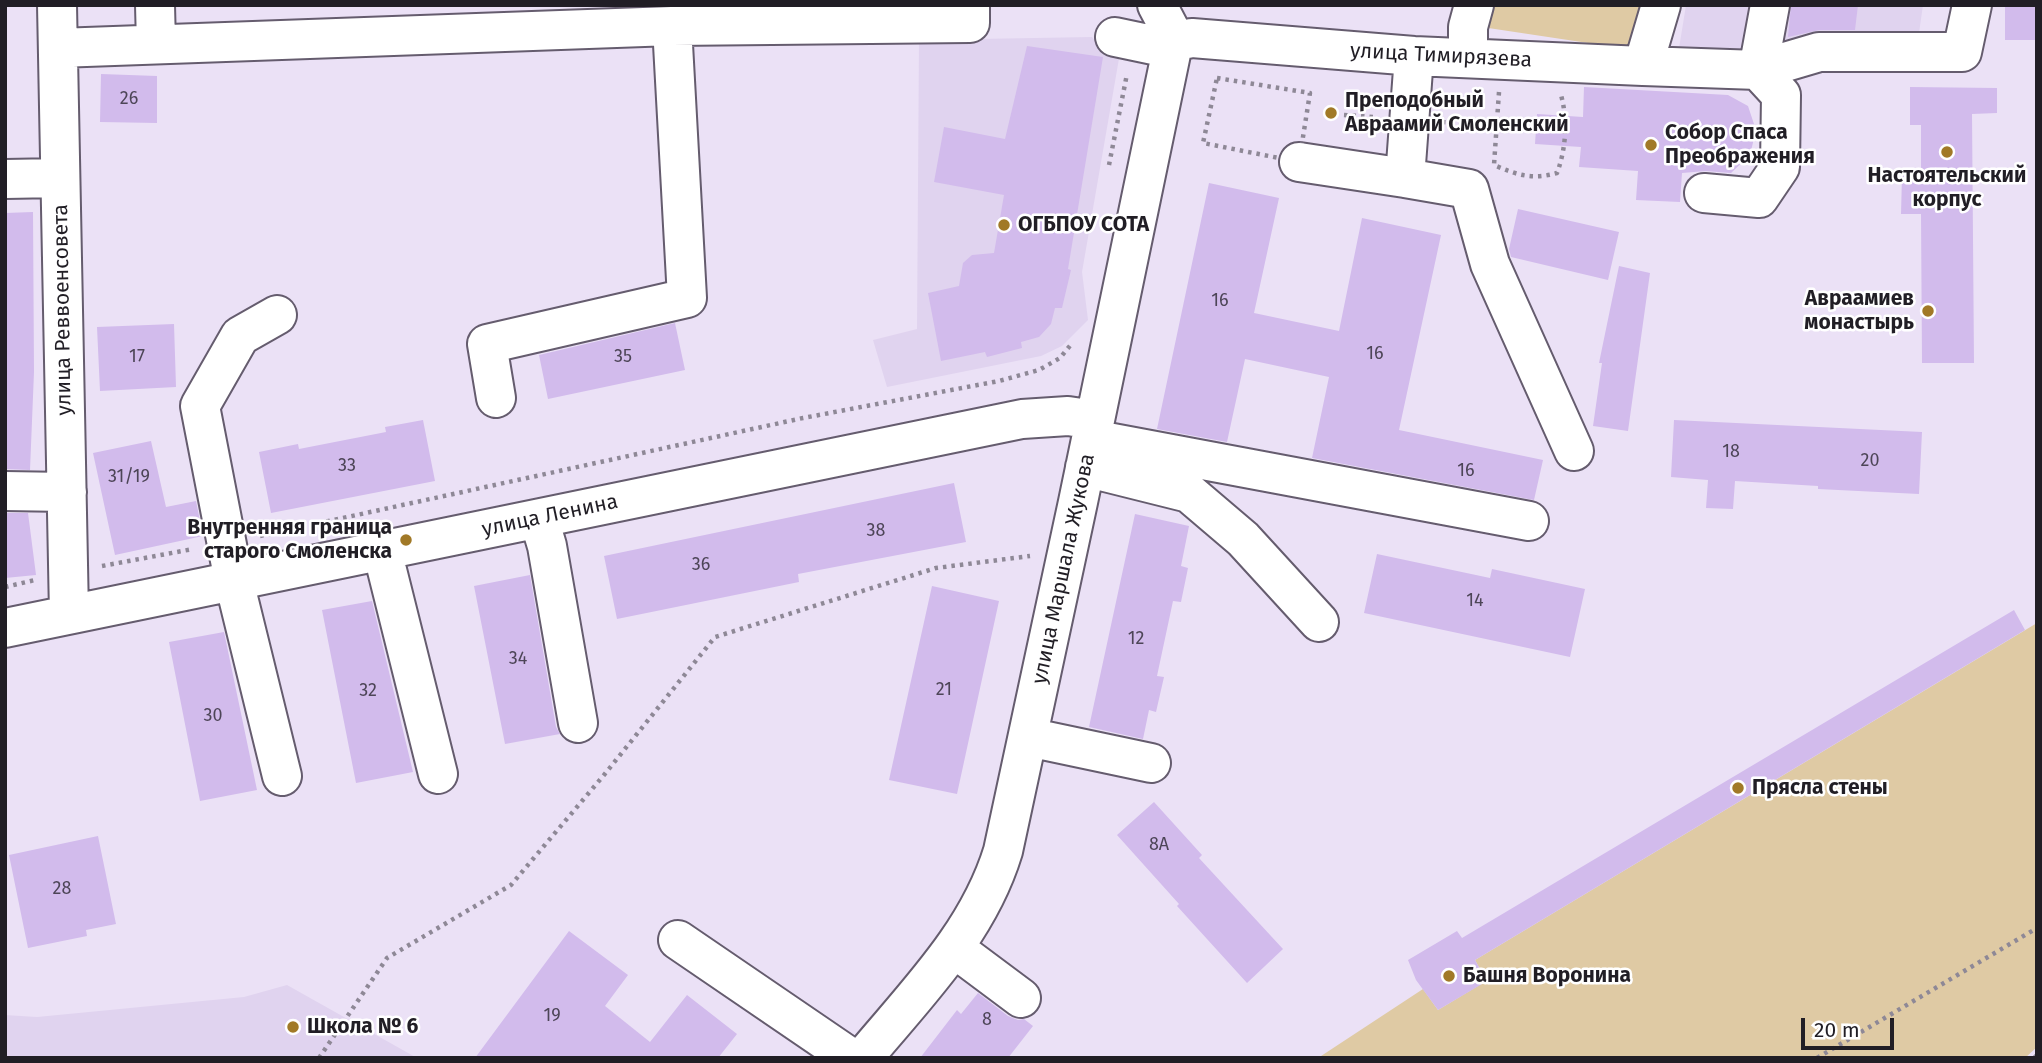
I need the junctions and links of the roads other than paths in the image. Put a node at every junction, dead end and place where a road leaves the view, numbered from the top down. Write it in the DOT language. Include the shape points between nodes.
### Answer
graph roads {
  1 [pos="57,5"];
  2 [pos="155,5"];
  3 [pos="970,5"];
  4 [pos="1157,5"];
  5 [pos="1474,5"];
  6 [pos="1661,5"];
  7 [pos="1770,5"];
  8 [pos="1972,5"];
  9 [pos="673,26"];
  10 [pos="1124,39"];
  11 [pos="156,44"];
  12 [pos="1174,45"];
  13 [pos="58,48"];
  14 [pos="1413,56"];
  15 [pos="1484,59"];
  16 [pos="1643,66"];
  17 [pos="1758,70"];
  18 [pos="1298,162"];
  19 [pos="61,178"];
  20 [pos="1405,178"];
  21 [pos="5,179"];
  22 [pos="1704,193"];
  23 [pos="277,315"];
  24 [pos="496,398"];
  25 [pos="1091,442"];
  26 [pos="1574,451"];
  27 [pos="5,491"];
  28 [pos="67,492"];
  29 [pos="539,519"];
  30 [pos="1529,521"];
  31 [pos="382,550"];
  32 [pos="234,581"];
  33 [pos="69,614"];
  34 [pos="1319,622"];
  35 [pos="5,628"];
  36 [pos="578,723"];
  37 [pos="1028,737"];
  38 [pos="1151,763"];
  39 [pos="438,774"];
  40 [pos="282,776"];
  41 [pos="678,940"];
  42 [pos="954,948"];
  43 [pos="1021,998"];
  44 [pos="851,1058"];
  45 [pos="863,1058"];
  1 -- 13 [label="street, улица Реввоенсовета"];
  2 -- 11 [label="street"];
  3 -- 9 [label="street" via="970,23"];
  4 -- 12 [label="street"];
  5 -- 15 [label="street" via="1468,27"];
  6 -- 16 [label="street"];
  7 -- 17 [label="street"];
  8 -- 17 [label="street, улица Тимирязева" via="1962,52 1819,52"];
  9 -- 11 [label="street"];
  9 -- 24 [label="street" via="687,298 487,344"];
  10 -- 12 [label="street, улица Тимирязева"];
  11 -- 13 [label="street"];
  12 -- 14 [label="street, улица Тимирязева" via="1192,38"];
  12 -- 25 [label="street, улица Маршала Жукова"];
  13 -- 19 [label="street, улица Реввоенсовета"];
  14 -- 15 [label="street, улица Тимирязева"];
  14 -- 20 [label="street"];
  15 -- 16 [label="street, улица Тимирязева"];
  16 -- 17 [label="street, улица Тимирязева"];
  17 -- 22 [label="street" via="1781,95 1780,167 1759,198"];
  18 -- 20 [label="street"];
  19 -- 21 [label="street"];
  19 -- 28 [label="street, улица Реввоенсовета"];
  20 -- 26 [label="street" via="1469,189 1490,264"];
  23 -- 32 [label="street" via="240,336 200,407"];
  25 -- 29 [label="street, улица Ленина" via="1068,416 1022,419"];
  25 -- 30 [label="street"];
  25 -- 34 [label="street" via="1189,493 1243,539"];
  25 -- 37 [label="street, улица Маршала Жукова"];
  27 -- 28 [label="street"];
  28 -- 33 [label="street, улица Реввоенсовета"];
  29 -- 31 [label="street, улица Ленина"];
  29 -- 36 [label="street"];
  31 -- 32 [label="street, улица Ленина"];
  31 -- 39 [label="street"];
  32 -- 33 [label="street, улица Ленина"];
  32 -- 40 [label="street"];
  33 -- 35 [label="street, улица Ленина"];
  37 -- 38 [label="street"];
  37 -- 42 [label="street, улица Маршала Жукова" via="996,873 978,914"];
  41 -- 44 [label="street"];
  42 -- 43 [label="street"];
  42 -- 45 [label="street, улица Маршала Жукова"];
}
